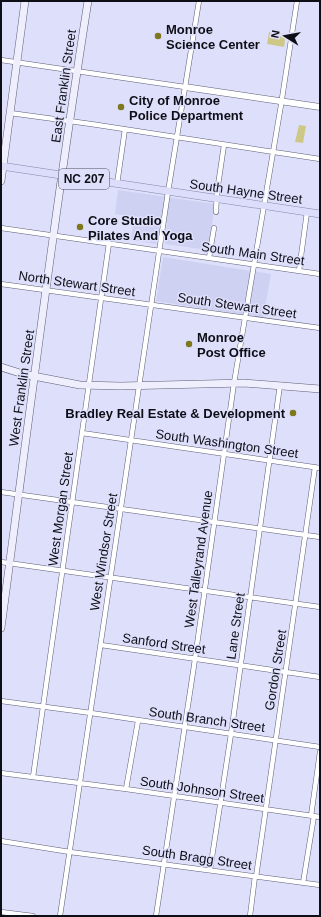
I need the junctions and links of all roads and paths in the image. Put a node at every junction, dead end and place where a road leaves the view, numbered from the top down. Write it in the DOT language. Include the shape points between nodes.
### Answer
graph roads {
  1 [pos="25,1"];
  2 [pos="88,1"];
  3 [pos="199,1"];
  4 [pos="297,1"];
  5 [pos="1,60"];
  6 [pos="17,62"];
  7 [pos="78,72"];
  8 [pos="185,87"];
  9 [pos="282,101"];
  10 [pos="320,107"];
  11 [pos="10,112"];
  12 [pos="70,121"];
  13 [pos="125,129"];
  14 [pos="177,138"];
  15 [pos="224,145"];
  16 [pos="273,152"];
  17 [pos="320,159"];
  18 [pos="2,166"];
  19 [pos="63,175"];
  20 [pos="1,181"];
  21 [pos="117,184"];
  22 [pos="168,192"];
  23 [pos="217,199"];
  24 [pos="264,206"];
  25 [pos="216,212"];
  26 [pos="307,212"];
  27 [pos="320,214"];
  28 [pos="1,228"];
  29 [pos="214,228"];
  30 [pos="54,235"];
  31 [pos="109,243"];
  32 [pos="159,250"];
  33 [pos="210,258"];
  34 [pos="254,264"];
  35 [pos="299,271"];
  36 [pos="320,274"];
  37 [pos="1,284"];
  38 [pos="46,290"];
  39 [pos="101,297"];
  40 [pos="151,304"];
  41 [pos="245,318"];
  42 [pos="320,328"];
  43 [pos="1,367"];
  44 [pos="34,377"];
  45 [pos="234,383"];
  46 [pos="280,385"];
  47 [pos="88,386"];
  48 [pos="139,386"];
  49 [pos="320,389"];
  50 [pos="82,433"];
  51 [pos="131,441"];
  52 [pos="224,454"];
  53 [pos="269,460"];
  54 [pos="318,467"];
  55 [pos="1,492"];
  56 [pos="19,495"];
  57 [pos="72,502"];
  58 [pos="121,509"];
  59 [pos="214,522"];
  60 [pos="260,529"];
  61 [pos="306,536"];
  62 [pos="320,538"];
  63 [pos="1,562"];
  64 [pos="10,563"];
  65 [pos="62,570"];
  66 [pos="110,577"];
  67 [pos="205,591"];
  68 [pos="250,597"];
  69 [pos="296,604"];
  70 [pos="320,607"];
  71 [pos="1,628"];
  72 [pos="101,645"];
  73 [pos="195,659"];
  74 [pos="240,665"];
  75 [pos="286,672"];
  76 [pos="320,677"];
  77 [pos="1,701"];
  78 [pos="43,707"];
  79 [pos="91,713"];
  80 [pos="138,721"];
  81 [pos="184,727"];
  82 [pos="231,734"];
  83 [pos="275,740"];
  84 [pos="320,747"];
  85 [pos="320,752"];
  86 [pos="1,773"];
  87 [pos="33,777"];
  88 [pos="80,783"];
  89 [pos="126,789"];
  90 [pos="174,796"];
  91 [pos="220,802"];
  92 [pos="265,809"];
  93 [pos="312,816"];
  94 [pos="320,817"];
  95 [pos="1,841"];
  96 [pos="70,852"];
  97 [pos="163,863"];
  98 [pos="210,870"];
  99 [pos="256,876"];
  100 [pos="303,883"];
  101 [pos="320,885"];
  102 [pos="1,912"];
  103 [pos="33,916"];
  104 [pos="60,916"];
  105 [pos="156,916"];
  106 [pos="250,916"];
  1 -- 6 [label="main road"];
  2 -- 7 [label="main road, East Franklin Street"];
  3 -- 8 [label="street, West Windsor Street"];
  4 -- 9 [label="street, West Talleyrand Avenue"];
  5 -- 6 [label="street"];
  6 -- 7 [label="street"];
  6 -- 11 [label="main road"];
  7 -- 8 [label="street"];
  7 -- 12 [label="main road, East Franklin Street"];
  8 -- 9 [label="street"];
  8 -- 14 [label="street, West Windsor Street"];
  9 -- 10 [label="street"];
  9 -- 16 [label="street, West Talleyrand Avenue"];
  11 -- 12 [label="street"];
  11 -- 18 [label="main road"];
  12 -- 13 [label="street"];
  12 -- 19 [label="main road, East Franklin Street"];
  13 -- 14 [label="street"];
  13 -- 21 [label="street"];
  14 -- 15 [label="street"];
  14 -- 22 [label="street, West Windsor Street"];
  15 -- 16 [label="street"];
  15 -- 23 [label="street"];
  16 -- 17 [label="street"];
  16 -- 24 [label="street, West Talleyrand Avenue"];
  18 -- 19 [label="main road, NC 207"];
  18 -- 20 [label="main road"];
  19 -- 21 [label="main road, NC 207"];
  19 -- 30 [label="main road, West Franklin Street"];
  21 -- 22 [label="main road, NC 207"];
  22 -- 23 [label="main road, South Hayne Street / NC 207"];
  22 -- 32 [label="street, West Windsor Street"];
  23 -- 24 [label="main road, South Hayne Street / NC 207"];
  23 -- 25 [label="street"];
  24 -- 26 [label="main road, South Hayne Street / NC 207"];
  24 -- 34 [label="street, West Talleyrand Avenue"];
  26 -- 27 [label="main road, South Hayne Street / NC 207"];
  26 -- 35 [label="street"];
  28 -- 30 [label="street, South Main Street"];
  29 -- 33 [label="street"];
  30 -- 31 [label="street, South Main Street"];
  30 -- 38 [label="main road, West Franklin Street"];
  31 -- 32 [label="street, South Main Street"];
  31 -- 39 [label="street, West Morgan Street"];
  32 -- 33 [label="street, South Main Street"];
  32 -- 40 [label="street, West Windsor Street"];
  33 -- 34 [label="street, South Main Street"];
  34 -- 35 [label="street, South Main Street"];
  34 -- 41 [label="street, West Talleyrand Avenue"];
  35 -- 36 [label="street, South Main Street"];
  37 -- 38 [label="street, North Stewart Street"];
  38 -- 39 [label="street, North Stewart Street"];
  38 -- 44 [label="main road, West Franklin Street"];
  39 -- 40 [label="street, North Stewart Street"];
  39 -- 47 [label="street, West Morgan Street"];
  40 -- 41 [label="street, South Stewart Street"];
  40 -- 48 [label="street, West Windsor Street"];
  41 -- 42 [label="street, South Stewart Street"];
  41 -- 45 [label="street, West Talleyrand Avenue"];
  43 -- 44 [label="main road"];
  44 -- 47 [label="main road"];
  44 -- 56 [label="main road, West Franklin Street"];
  45 -- 46 [label="main road"];
  45 -- 48 [label="main road"];
  45 -- 52 [label="street, West Talleyrand Avenue"];
  46 -- 49 [label="main road"];
  46 -- 53 [label="street, Lane Street"];
  47 -- 48 [label="main road"];
  47 -- 50 [label="street, West Morgan Street"];
  48 -- 51 [label="street, West Windsor Street"];
  50 -- 51 [label="street, South Washington Street"];
  50 -- 57 [label="street, West Morgan Street"];
  51 -- 52 [label="street, South Washington Street"];
  51 -- 58 [label="street, West Windsor Street"];
  52 -- 53 [label="street, South Washington Street"];
  52 -- 59 [label="street, West Talleyrand Avenue"];
  53 -- 54 [label="street, South Washington Street"];
  53 -- 60 [label="street, Lane Street"];
  54 -- 61 [label="street, Gordon Street"];
  55 -- 56 [label="street"];
  56 -- 57 [label="street"];
  56 -- 64 [label="main road, West Franklin Street"];
  57 -- 58 [label="street"];
  57 -- 65 [label="street, West Morgan Street"];
  58 -- 59 [label="street"];
  58 -- 66 [label="street, West Windsor Street"];
  59 -- 60 [label="street"];
  59 -- 67 [label="street, West Talleyrand Avenue"];
  60 -- 61 [label="street"];
  60 -- 68 [label="street, Lane Street"];
  61 -- 62 [label="street"];
  61 -- 69 [label="street, Gordon Street"];
  63 -- 64 [label="street"];
  64 -- 65 [label="street"];
  64 -- 71 [label="main road, West Franklin Street"];
  65 -- 66 [label="street"];
  65 -- 78 [label="street, West Morgan Street"];
  66 -- 67 [label="street"];
  66 -- 72 [label="street, West Windsor Street"];
  67 -- 68 [label="street"];
  67 -- 73 [label="street, West Talleyrand Avenue"];
  68 -- 69 [label="street"];
  68 -- 74 [label="street, Lane Street"];
  69 -- 70 [label="street"];
  69 -- 75 [label="street, Gordon Street"];
  72 -- 73 [label="street, Sanford Street"];
  72 -- 79 [label="street, West Windsor Street"];
  73 -- 74 [label="street, Sanford Street"];
  73 -- 81 [label="street, West Talleyrand Avenue"];
  74 -- 75 [label="street, Sanford Street"];
  74 -- 82 [label="street, Lane Street"];
  75 -- 76 [label="street, Sanford Street"];
  75 -- 83 [label="street, Gordon Street"];
  77 -- 78 [label="street, South Branch Street"];
  78 -- 79 [label="street, South Branch Street"];
  78 -- 87 [label="street, West Morgan Street"];
  79 -- 80 [label="street, South Branch Street"];
  79 -- 88 [label="street, West Windsor Street"];
  80 -- 81 [label="street, South Branch Street"];
  80 -- 89 [label="street"];
  81 -- 82 [label="street, South Branch Street"];
  81 -- 90 [label="street, West Talleyrand Avenue"];
  82 -- 83 [label="street, South Branch Street"];
  82 -- 91 [label="street, Lane Street"];
  83 -- 84 [label="street, South Branch Street"];
  83 -- 92 [label="street, Gordon Street"];
  85 -- 93 [label="street"];
  86 -- 87 [label="street, South Johnson Street"];
  87 -- 88 [label="street, South Johnson Street"];
  88 -- 89 [label="street, South Johnson Street"];
  88 -- 96 [label="street, West Windsor Street"];
  89 -- 90 [label="street, South Johnson Street"];
  90 -- 91 [label="street, South Johnson Street"];
  90 -- 97 [label="street, West Talleyrand Avenue"];
  91 -- 92 [label="street, South Johnson Street"];
  91 -- 98 [label="street, Lane Street"];
  92 -- 93 [label="street, South Johnson Street"];
  92 -- 99 [label="street, Gordon Street"];
  93 -- 94 [label="street, South Johnson Street"];
  93 -- 100 [label="street"];
  95 -- 96 [label="street, South Bragg Street"];
  96 -- 97 [label="street, South Bragg Street"];
  96 -- 104 [label="street, West Windsor Street"];
  97 -- 98 [label="street, South Bragg Street"];
  97 -- 105 [label="street, West Talleyrand Avenue"];
  98 -- 99 [label="street, South Bragg Street"];
  99 -- 100 [label="street, South Bragg Street"];
  99 -- 106 [label="street, Gordon Street"];
  100 -- 101 [label="street, South Bragg Street"];
  102 -- 103 [label="street"];
}
